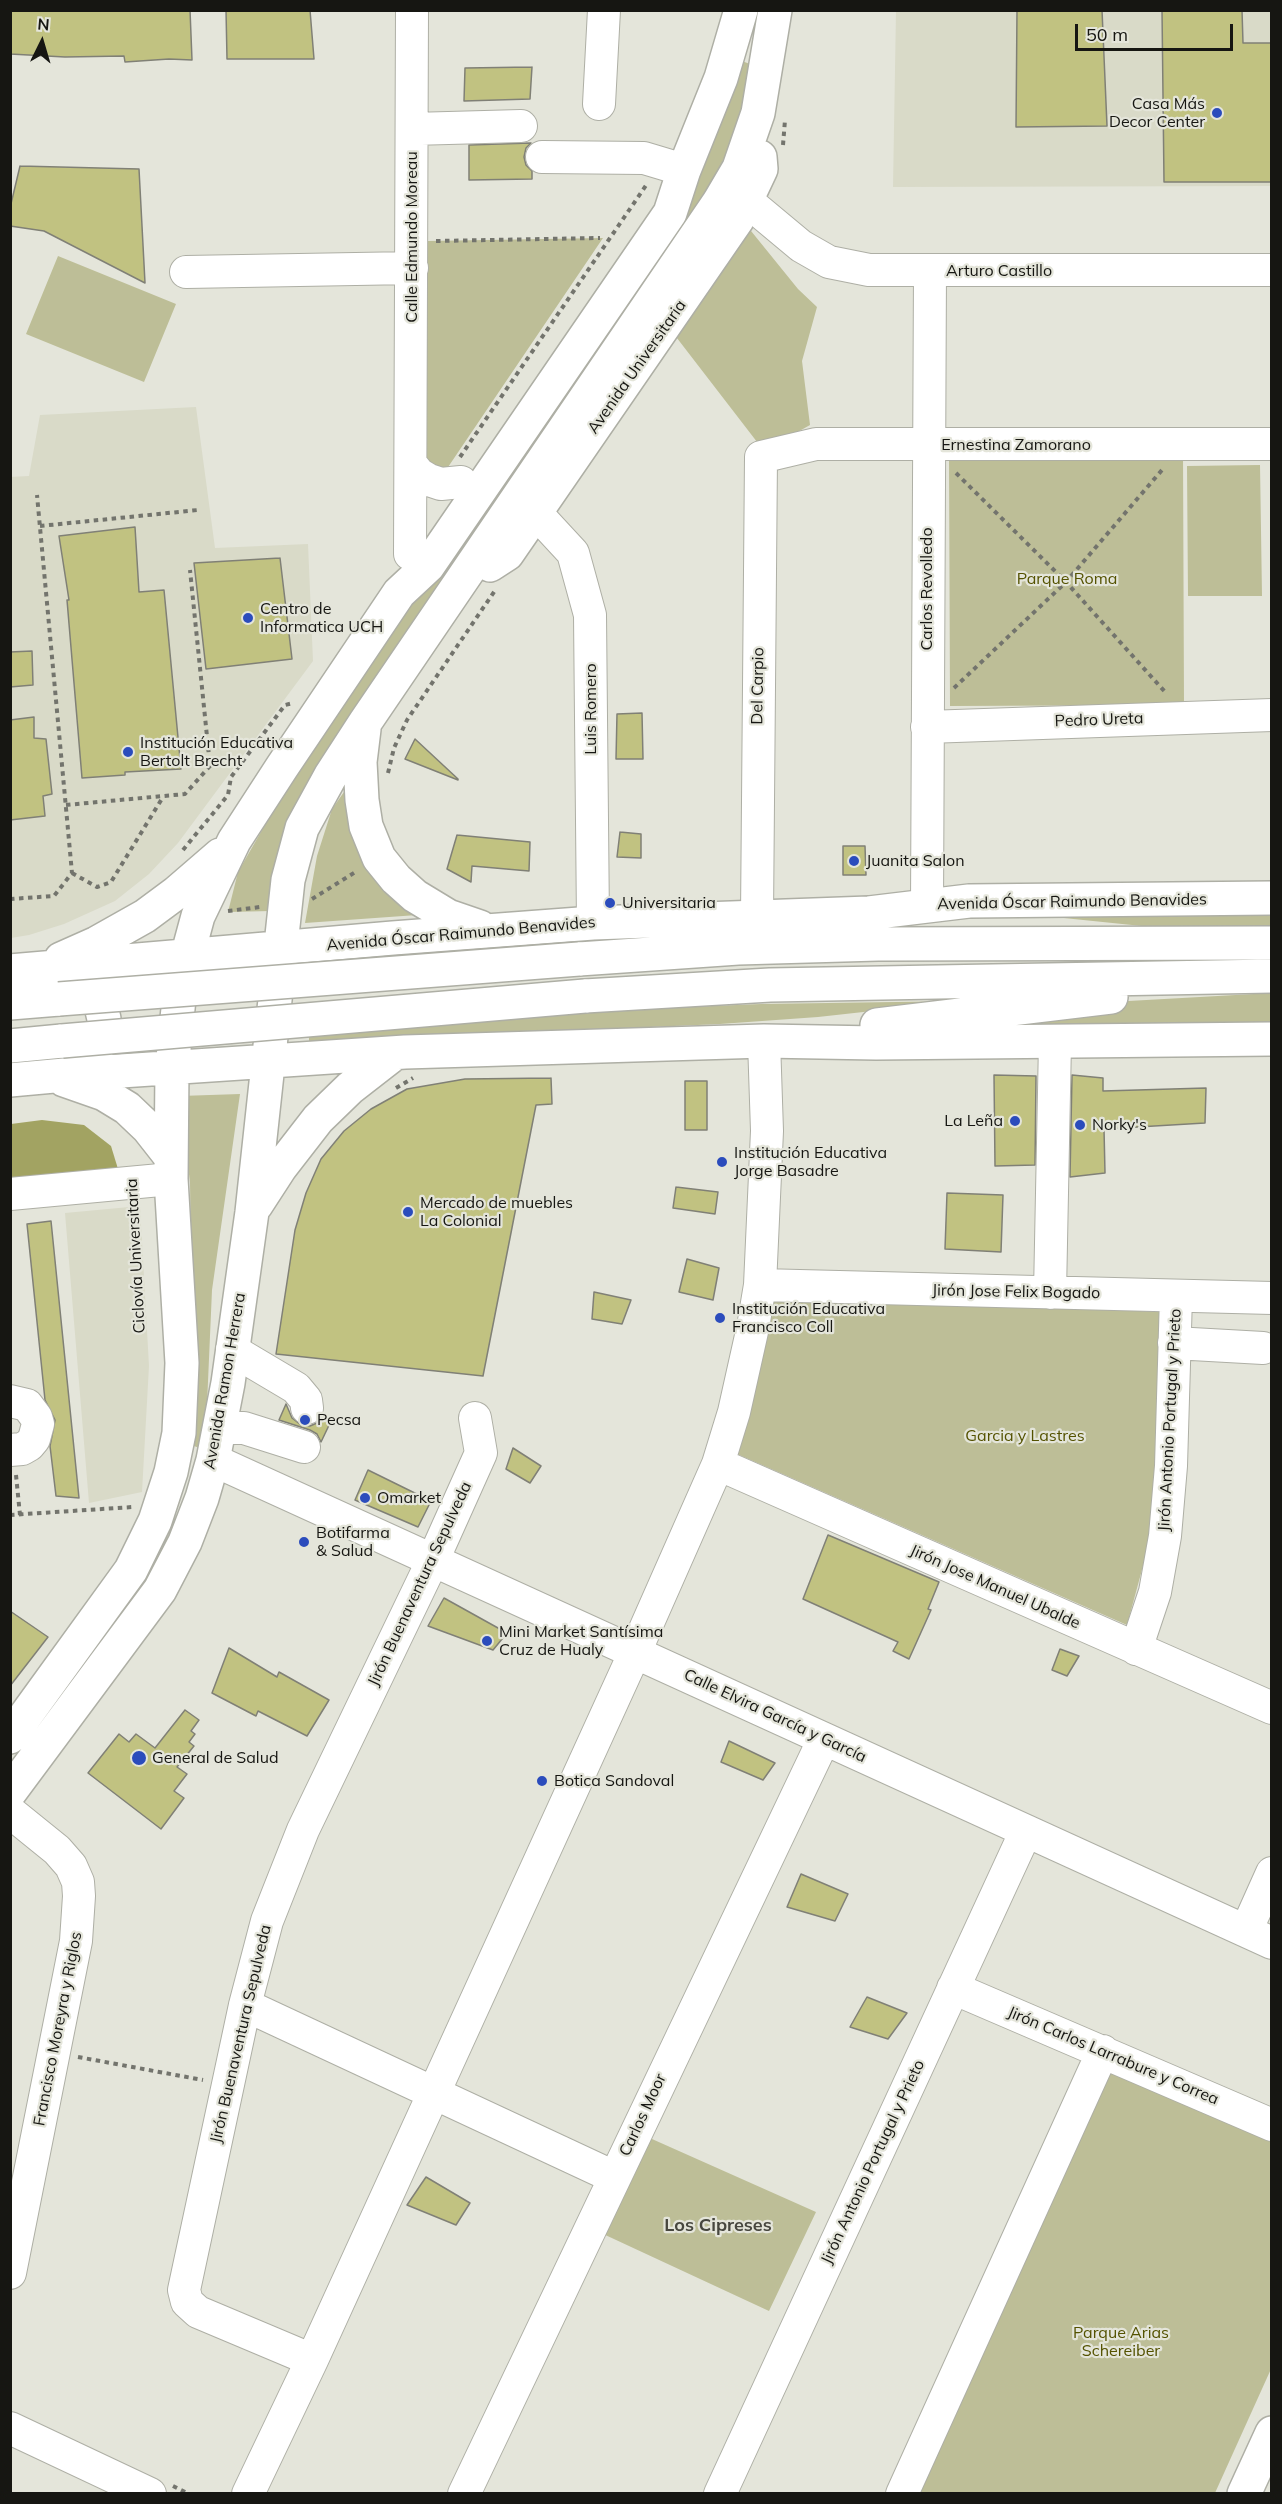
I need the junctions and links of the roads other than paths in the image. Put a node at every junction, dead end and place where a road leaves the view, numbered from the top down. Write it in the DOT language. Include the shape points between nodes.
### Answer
graph roads {
  1 [pos="412,10"];
  2 [pos="604,10"];
  3 [pos="741,10"];
  4 [pos="775,10"];
  5 [pos="730,48"];
  6 [pos="769,58"];
  7 [pos="599,104"];
  8 [pos="758,113"];
  9 [pos="521,126"];
  10 [pos="412,129"];
  11 [pos="542,157"];
  12 [pos="684,170"];
  13 [pos="747,201"];
  14 [pos="412,268"];
  15 [pos="1272,270"];
  16 [pos="930,271"];
  17 [pos="186,272"];
  18 [pos="1272,444"];
  19 [pos="927,445"];
  20 [pos="761,457"];
  21 [pos="411,464"];
  22 [pos="461,482"];
  23 [pos="536,513"];
  24 [pos="411,554"];
  25 [pos="456,588"];
  26 [pos="399,593"];
  27 [pos="1272,715"];
  28 [pos="927,720"];
  29 [pos="366,721"];
  30 [pos="234,841"];
  31 [pos="1272,898"];
  32 [pos="927,906"];
  33 [pos="869,913"];
  34 [pos="756,916"];
  35 [pos="593,923"];
  36 [pos="491,930"];
  37 [pos="393,938"];
  38 [pos="1272,943"];
  39 [pos="1185,945"];
  40 [pos="280,949"];
  41 [pos="185,956"];
  42 [pos="74,966"];
  43 [pos="22,970"];
  44 [pos="1231,976"];
  45 [pos="1272,976"];
  46 [pos="10,1003"];
  47 [pos="1272,1039"];
  48 [pos="764,1041"];
  49 [pos="1055,1042"];
  50 [pos="10,1046"];
  51 [pos="400,1053"];
  52 [pos="268,1061"];
  53 [pos="172,1068"];
  54 [pos="63,1075"];
  55 [pos="10,1080"];
  56 [pos="170,1167"];
  57 [pos="10,1194"];
  58 [pos="252,1212"];
  59 [pos="760,1285"];
  60 [pos="1050,1293"];
  61 [pos="1176,1296"];
  62 [pos="1272,1298"];
  63 [pos="1174,1343"];
  64 [pos="1263,1348"];
  65 [pos="232,1350"];
  66 [pos="11,1398"];
  67 [pos="474,1418"];
  68 [pos="306,1430"];
  69 [pos="216,1447"];
  70 [pos="12,1450"];
  71 [pos="718,1464"];
  72 [pos="296,1497"];
  73 [pos="433,1560"];
  74 [pos="1136,1649"];
  75 [pos="635,1652"];
  76 [pos="1272,1708"];
  77 [pos="10,1737"];
  78 [pos="824,1738"];
  79 [pos="10,1792"];
  80 [pos="10,1812"];
  81 [pos="1026,1831"];
  82 [pos="1272,1874"];
  83 [pos="1259,1937"];
  84 [pos="953,1988"];
  85 [pos="245,2005"];
  86 [pos="1103,2051"];
  87 [pos="433,2092"];
  88 [pos="1272,2125"];
  89 [pos="614,2177"];
  90 [pos="19,2185"];
  91 [pos="10,2273"];
  92 [pos="312,2360"];
  93 [pos="10,2428"];
  94 [pos="1272,2433"];
  95 [pos="150,2493"];
  96 [pos="248,2493"];
  97 [pos="464,2493"];
  98 [pos="720,2493"];
  99 [pos="902,2493"];
  100 [pos="1244,2493"];
  1 -- 10 [label="street, Calle Edmundo Moreau"];
  2 -- 7 [label="street"];
  3 -- 5 [label="main road"];
  4 -- 6 [label="main road, Avenida Universitaria"];
  5 -- 6 [label="main road"];
  5 -- 12 [label="main road" via="710,111"];
  6 -- 8 [label="main road, Avenida Universitaria"];
  8 -- 13 [label="main road, Avenida Universitaria" via="760,169"];
  8 -- 25 [label="main road, Avenida Universitaria" via="739,168 719,202"];
  9 -- 10 [label="street"];
  10 -- 14 [label="street, Calle Edmundo Moreau"];
  11 -- 12 [label="street" via="644,158"];
  12 -- 22 [label="main road" via="651,203"];
  12 -- 26 [label="main road" via="670,213 428,566"];
  13 -- 16 [label="street, Arturo Castillo" via="801,246 829,262 868,270"];
  13 -- 23 [label="main road, Avenida Universitaria"];
  14 -- 17 [label="street"];
  14 -- 21 [label="street, Calle Edmundo Moreau"];
  15 -- 16 [label="street, Arturo Castillo"];
  16 -- 19 [label="street, Carlos Revolledo"];
  18 -- 19 [label="street, Ernestina Zamorano"];
  19 -- 20 [label="street, Ernestina Zamorano" via="816,444"];
  19 -- 28 [label="street, Carlos Revolledo"];
  20 -- 34 [label="street, Del Carpio"];
  21 -- 22 [label="street" via="429,480 441,484"];
  21 -- 24 [label="street, Calle Edmundo Moreau"];
  22 -- 24 [label="main road"];
  23 -- 25 [label="main road, Avenida Universitaria" via="507,554"];
  23 -- 35 [label="street, Luis Romero" via="573,553 590,615"];
  24 -- 26 [label="main road"];
  25 -- 29 [label="main road, Avenida Universitaria"];
  26 -- 30 [label="main road"];
  27 -- 28 [label="street, Pedro Ureta"];
  28 -- 32 [label="street, Carlos Revolledo"];
  29 -- 36 [label="main road" via="360,762 362,800 366,826 379,858 396,879 428,904"];
  29 -- 40 [label="main road, Avenida Universitaria" via="302,828 292,863 298,901"];
  30 -- 41 [label="main road" via="198,916"];
  30 -- 43 [label="main road" via="207,869 145,916 97,943"];
  31 -- 32 [label="main road, Avenida Óscar Raimundo Benavides" via="969,902"];
  32 -- 33 [label="main road, Avenida Óscar Raimundo Benavides"];
  33 -- 34 [label="main road, Avenida Óscar Raimundo Benavides"];
  33 -- 39 [label="main road"];
  34 -- 35 [label="main road, Avenida Óscar Raimundo Benavides"];
  35 -- 36 [label="main road, Avenida Óscar Raimundo Benavides"];
  36 -- 37 [label="main road, Avenida Óscar Raimundo Benavides"];
  37 -- 40 [label="main road, Avenida Óscar Raimundo Benavides"];
  37 -- 51 [label="main road" via="378,946 366,960 356,983 356,1000 369,1031"];
  38 -- 39 [label="main road, Avenida Óscar Raimundo Benavides"];
  39 -- 46 [label="main road, Avenida Óscar Raimundo Benavides, bridge" via="878,944 738,948"];
  40 -- 41 [label="main road, Avenida Óscar Raimundo Benavides"];
  40 -- 52 [label="main road, Avenida Ramon Herrera"];
  41 -- 42 [label="main road, Avenida Óscar Raimundo Benavides"];
  41 -- 53 [label="main road"];
  42 -- 43 [label="main road, Avenida Óscar Raimundo Benavides"];
  42 -- 54 [label="main road" via="88,977 98,993 105,1019 99,1046 90,1062"];
  44 -- 45 [label="main road"];
  44 -- 48 [label="main road" via="1121,996"];
  44 -- 50 [label="main road, bridge" via="770,985 585,996"];
  47 -- 49 [label="main road"];
  48 -- 49 [label="main road"];
  48 -- 51 [label="main road"];
  48 -- 59 [label="street" via="767,1131"];
  49 -- 60 [label="street"];
  51 -- 52 [label="main road"];
  51 -- 58 [label="main road" via="350,1088 318,1119"];
  52 -- 53 [label="main road"];
  52 -- 58 [label="main road, Avenida Ramon Herrera"];
  53 -- 54 [label="main road"];
  53 -- 56 [label="main road"];
  54 -- 55 [label="main road"];
  54 -- 56 [label="main road" via="127,1107 148,1128"];
  56 -- 57 [label="street"];
  56 -- 77 [label="main road" via="181,1352 181,1409 171,1472 155,1521 131,1570"];
  58 -- 65 [label="main road, Avenida Ramon Herrera"];
  59 -- 60 [label="street, Jirón Jose Felix Bogado"];
  59 -- 71 [label="street" via="734,1412"];
  60 -- 61 [label="street, Jirón Jose Felix Bogado"];
  61 -- 62 [label="street, Jirón Jose Felix Bogado"];
  61 -- 63 [label="street, Jirón Antonio Portugal y Prieto"];
  63 -- 64 [label="street"];
  63 -- 74 [label="street, Jirón Antonio Portugal y Prieto" via="1165,1536 1155,1592"];
  65 -- 68 [label="street" via="296,1388 306,1400"];
  65 -- 69 [label="main road, Avenida Ramon Herrera"];
  66 -- 70 [label="street" via="27,1405 38,1424 29,1445"];
  67 -- 73 [label="street, Jirón Buenaventura Sepulveda" via="481,1453"];
  68 -- 69 [label="street" via="229,1428"];
  68 -- 72 [label="street"];
  69 -- 72 [label="street, Calle Elvira García y García"];
  69 -- 79 [label="main road, Avenida Ramon Herrera" via="185,1542 160,1590"];
  71 -- 74 [label="street, Jirón Jose Manuel Ubalde"];
  71 -- 75 [label="street"];
  72 -- 73 [label="street, Calle Elvira García y García"];
  73 -- 75 [label="street, Calle Elvira García y García"];
  73 -- 85 [label="street, Jirón Buenaventura Sepulveda" via="303,1830 267,1921"];
  74 -- 76 [label="street, Jirón Jose Manuel Ubalde"];
  75 -- 78 [label="street, Calle Elvira García y García"];
  75 -- 87 [label="street"];
  78 -- 81 [label="street, Calle Elvira García y García"];
  78 -- 89 [label="street, Carlos Moor"];
  80 -- 90 [label="street, Francisco Moreyra y Riglos" via="57,1850 78,1882 76,1941 53,2053"];
  81 -- 83 [label="street, Calle Elvira García y García"];
  81 -- 84 [label="street, Jirón Antonio Portugal y Prieto"];
  82 -- 83 [label="street"];
  84 -- 86 [label="street, Jirón Carlos Larrabure y Correa"];
  84 -- 98 [label="street, Jirón Antonio Portugal y Prieto"];
  85 -- 87 [label="street"];
  85 -- 92 [label="street, Jirón Buenaventura Sepulveda" via="183,2290 187,2302 198,2312"];
  86 -- 88 [label="street, Jirón Carlos Larrabure y Correa"];
  86 -- 99 [label="street"];
  87 -- 89 [label="street"];
  87 -- 92 [label="street"];
  89 -- 97 [label="street, Carlos Moor"];
  90 -- 91 [label="street, Francisco Moreyra y Riglos"];
  92 -- 96 [label="street"];
  93 -- 95 [label="street"];
  94 -- 100 [label="main road"];
}
